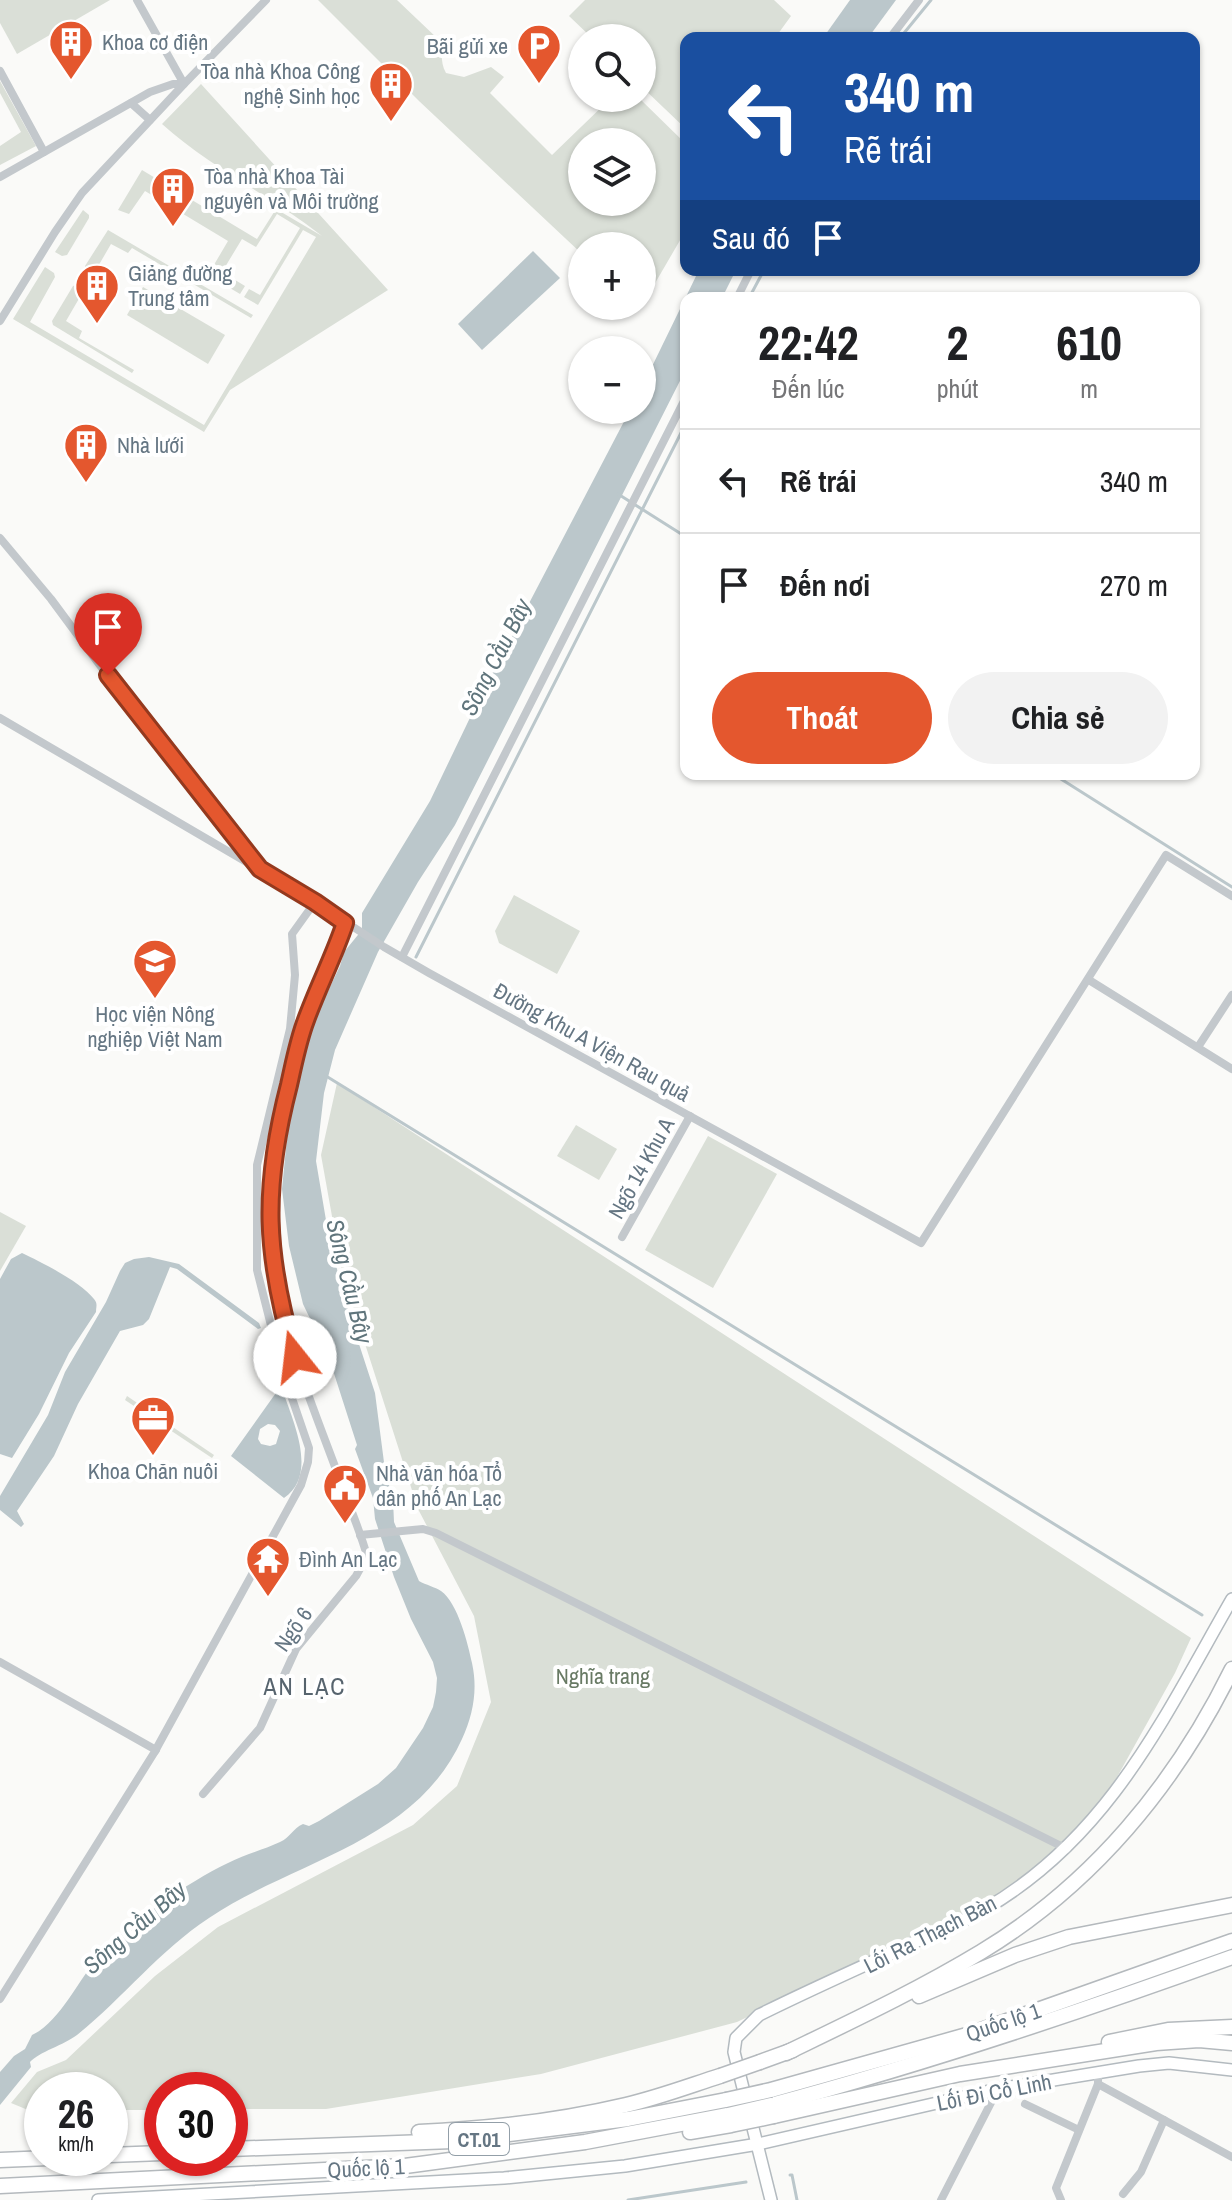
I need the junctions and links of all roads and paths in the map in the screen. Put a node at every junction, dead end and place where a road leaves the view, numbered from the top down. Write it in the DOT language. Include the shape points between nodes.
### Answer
graph roads {
  1 [pos="137,0"];
  2 [pos="266,0"];
  3 [pos="919,0"];
  4 [pos="895,32"];
  5 [pos="0,71"];
  6 [pos="184,84"];
  7 [pos="131,103"];
  8 [pos="150,120"];
  9 [pos="44,152"];
  10 [pos="0,177"];
  11 [pos="0,321"];
  12 [pos="680,409"];
  13 [pos="0,538"];
  14 [pos="0,718"];
  15 [pos="260,869"];
  16 [pos="1232,896"];
  17 [pos="315,902"];
  18 [pos="346,924"];
  19 [pos="402,957"];
  20 [pos="1089,980"];
  21 [pos="1232,995"];
  22 [pos="1198,1047"];
  23 [pos="1232,1069"];
  24 [pos="690,1116"];
  25 [pos="622,1237"];
  26 [pos="364,1535"];
  27 [pos="1232,1599"];
  28 [pos="0,1662"];
  29 [pos="1232,1669"];
  30 [pos="156,1750"];
  31 [pos="203,1794"];
  32 [pos="1067,1849"];
  33 [pos="1232,1905"];
  34 [pos="1232,1941"];
  35 [pos="1232,1957"];
  36 [pos="0,1999"];
  37 [pos="1232,2027"];
  38 [pos="1232,2043"];
  39 [pos="786,2053"];
  40 [pos="1000,2068"];
  41 [pos="1232,2070"];
  42 [pos="1098,2078"];
  43 [pos="998,2090"];
  44 [pos="772,2104"];
  45 [pos="1025,2104"];
  46 [pos="1164,2120"];
  47 [pos="1079,2130"];
  48 [pos="248,2144"];
  49 [pos="758,2144"];
  50 [pos="248,2147"];
  51 [pos="1232,2157"];
  52 [pos="24,2159"];
  53 [pos="0,2160"];
  54 [pos="0,2186"];
  55 [pos="1123,2194"];
  56 [pos="98,2200"];
  57 [pos="771,2200"];
  58 [pos="941,2200"];
  59 [pos="1061,2200"];
  1 -- 6 [label="street"];
  2 -- 6 [label="street"];
  3 -- 4 [label="street"];
  5 -- 9 [label="street"];
  6 -- 7 [label="street"];
  6 -- 8 [label="street"];
  7 -- 8 [label="street"];
  7 -- 9 [label="street"];
  8 -- 11 [label="street" via="81,194"];
  9 -- 10 [label="street"];
  12 -- 19 [label="street"];
  13 -- 15 [label="street"];
  14 -- 15 [label="street, Đường Khu A Viện Rau quả"];
  15 -- 17 [label="street, Đường Khu A Viện Rau quả"];
  16 -- 20 [label="street" via="1166,855"];
  17 -- 18 [label="street, Đường Khu A Viện Rau quả"];
  17 -- 30 [label="street" via="292,934 290,1029 257,1165 257,1270 309,1448 308,1462 301,1485"];
  18 -- 19 [label="street, Đường Khu A Viện Rau quả"];
  18 -- 26 [label="street, Ngõ 6" via="305,1022 279,1121 269,1222 293,1348"];
  19 -- 24 [label="street, Đường Khu A Viện Rau quả"];
  20 -- 22 [label="street"];
  20 -- 24 [label="street, Đường Khu A Viện Rau quả" via="921,1243"];
  21 -- 22 [label="street"];
  22 -- 23 [label="street"];
  24 -- 25 [label="street, Ngõ 14 Khu A"];
  26 -- 31 [label="street, Ngõ 6" via="367,1556 356,1576 296,1649 260,1728"];
  26 -- 32 [label="street" via="436,1533"];
  27 -- 32 [label="main road, Lối Ra Thạch Bàn" via="1129,1773"];
  28 -- 30 [label="street"];
  29 -- 39 [label="highway" via="1165,1782 1073,1884 982,1951"];
  30 -- 36 [label="street"];
  32 -- 49 [label="main road, Lối Ra Thạch Bàn" via="984,1910 759,2015 736,2038 734,2052"];
  33 -- 39 [label="highway" via="1089,1932 1035,1948"];
  34 -- 44 [label="highway, Quốc lộ 1 / CT.01"];
  35 -- 44 [label="highway, Quốc lộ 1 / CT.01" via="984,2044"];
  37 -- 40 [label="highway" via="1143,2035"];
  38 -- 40 [label="highway" via="1156,2043"];
  39 -- 48 [label="highway, bridge" via="626,2105 535,2122"];
  40 -- 44 [label="highway"];
  41 -- 42 [label="main road, Lối Đi Cổ Linh" via="1169,2063"];
  42 -- 43 [label="main road, Lối Đi Cổ Linh"];
  42 -- 46 [label="street"];
  42 -- 47 [label="street"];
  43 -- 49 [label="main road, Lối Đi Cổ Linh"];
  43 -- 58 [label="street"];
  44 -- 50 [label="highway, Quốc lộ 1 / CT.01, bridge" via="726,2100 628,2119 453,2141"];
  44 -- 54 [label="highway, Quốc lộ 1 / CT.01, bridge" via="729,2120 405,2166"];
  45 -- 47 [label="street"];
  46 -- 51 [label="street"];
  46 -- 55 [label="street" via="1141,2172"];
  47 -- 59 [label="street" via="1056,2188"];
  49 -- 56 [label="main road, Lối Đi Cổ Linh" via="552,2174"];
  49 -- 57 [label="main road"];
  52 -- 53 [label="highway"];
}
